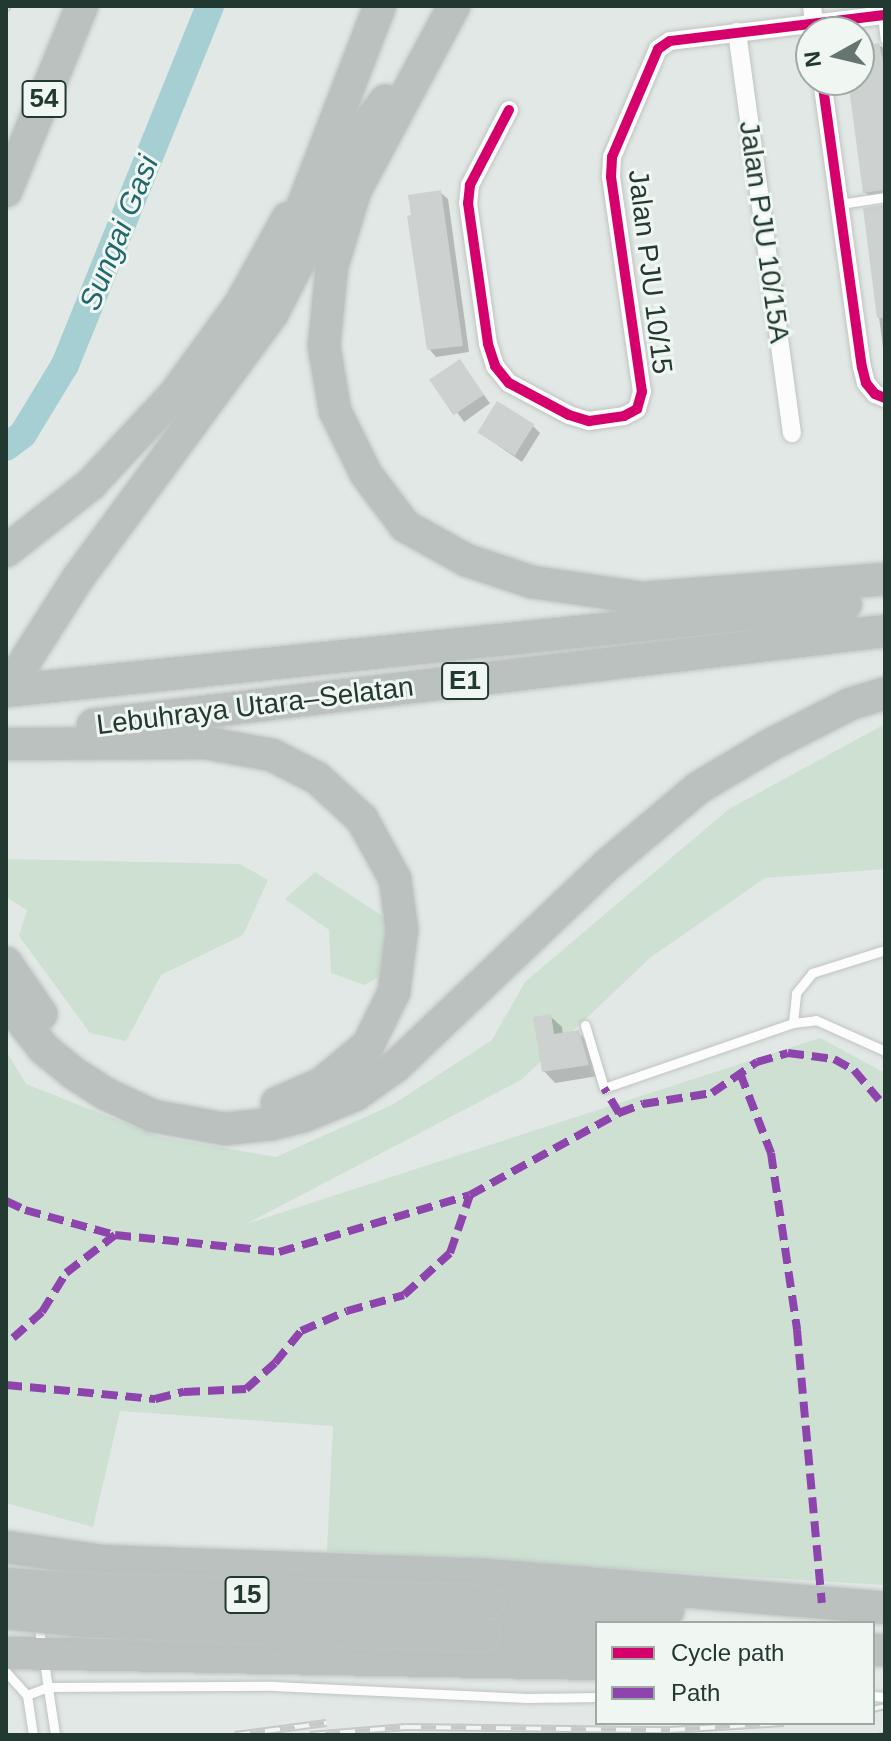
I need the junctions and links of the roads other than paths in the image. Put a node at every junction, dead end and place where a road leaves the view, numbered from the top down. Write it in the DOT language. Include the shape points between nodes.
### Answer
graph roads {
  1 [pos="58,6"];
  2 [pos="82,6"];
  3 [pos="380,6"];
  4 [pos="454,7"];
  5 [pos="883,15"];
  6 [pos="795,24"];
  7 [pos="737,32"];
  8 [pos="885,39"];
  9 [pos="824,96"];
  10 [pos="509,110"];
  11 [pos="6,134"];
  12 [pos="318,165"];
  13 [pos="6,191"];
  14 [pos="885,197"];
  15 [pos="840,204"];
  16 [pos="880,396"];
  17 [pos="792,433"];
  18 [pos="6,551"];
  19 [pos="885,579"];
  20 [pos="885,600"];
  21 [pos="885,631"];
  22 [pos="6,660"];
  23 [pos="6,691"];
  24 [pos="885,693"];
  25 [pos="6,736"];
  26 [pos="51,738"];
  27 [pos="6,744"];
  28 [pos="885,950"];
  29 [pos="6,963"];
  30 [pos="6,1001"];
  31 [pos="793,1023"];
  32 [pos="585,1025"];
  33 [pos="885,1051"];
  34 [pos="25,1570"];
  35 [pos="21,1611"];
  36 [pos="885,1611"];
  37 [pos="595,1638"];
  38 [pos="6,1653"];
  39 [pos="40,1653"];
  40 [pos="595,1664"];
  41 [pos="6,1672"];
  42 [pos="48,1687"];
  43 [pos="27,1695"];
  44 [pos="595,1697"];
  45 [pos="33,1735"];
  46 [pos="55,1735"];
  1 -- 11 [label="highway, 54"];
  2 -- 13 [label="highway, 54"];
  3 -- 12 [label="highway"];
  4 -- 19 [label="highway" via="355,191 332,266 324,346 335,411 366,474 405,526 466,560 532,582 643,598"];
  4 -- 23 [label="highway" via="352,146 272,314 78,578"];
  5 -- 8 [label="lane"];
  6 -- 7 [label="street, Jalan PJU 10/15"];
  7 -- 10 [label="street, Jalan PJU 10/15" via="670,41 658,49 612,157 642,392 637,409 624,416 589,421 569,415 509,383 495,366 468,203 470,185"];
  7 -- 17 [label="street, Jalan PJU 10/15A"];
  9 -- 15 [label="street"];
  12 -- 18 [label="highway" via="241,303 175,394 91,484"];
  12 -- 22 [label="highway" via="286,250 225,355 44,598"];
  14 -- 15 [label="lane"];
  15 -- 16 [label="street" via="862,367 866,383"];
  20 -- 23 [label="highway, Lebuhraya Utara–Selatan / E1"];
  21 -- 26 [label="highway, Lebuhraya Utara–Selatan / E1"];
  24 -- 30 [label="highway" via="850,704 698,788 607,865 396,1066 355,1095 304,1116 225,1129 153,1116 72,1072 34,1038"];
  25 -- 26 [label="highway, Lebuhraya Utara–Selatan / E1"];
  26 -- 27 [label="highway"];
  26 -- 29 [label="highway" via="206,743 272,755 317,778 362,819 395,879 402,930 394,992 368,1045 321,1084 271,1105 208,1108 135,1088 90,1061 49,1024"];
  28 -- 31 [label="lane" via="812,973 796,993"];
  31 -- 32 [label="lane" via="604,1088"];
  31 -- 33 [label="lane" via="816,1020"];
  34 -- 36 [label="highway" via="102,1561 487,1575"];
  34 -- 36 [label="highway, 15, bridge" via="85,1590 738,1615"];
  35 -- 37 [label="highway, 15, bridge" via="83,1621"];
  35 -- 39 [label="lane"];
  38 -- 39 [label="highway"];
  39 -- 40 [label="highway"];
  39 -- 42 [label="lane"];
  41 -- 43 [label="lane"];
  42 -- 43 [label="lane"];
  42 -- 44 [label="lane" via="274,1686"];
  42 -- 46 [label="lane"];
  43 -- 45 [label="lane"];
}
